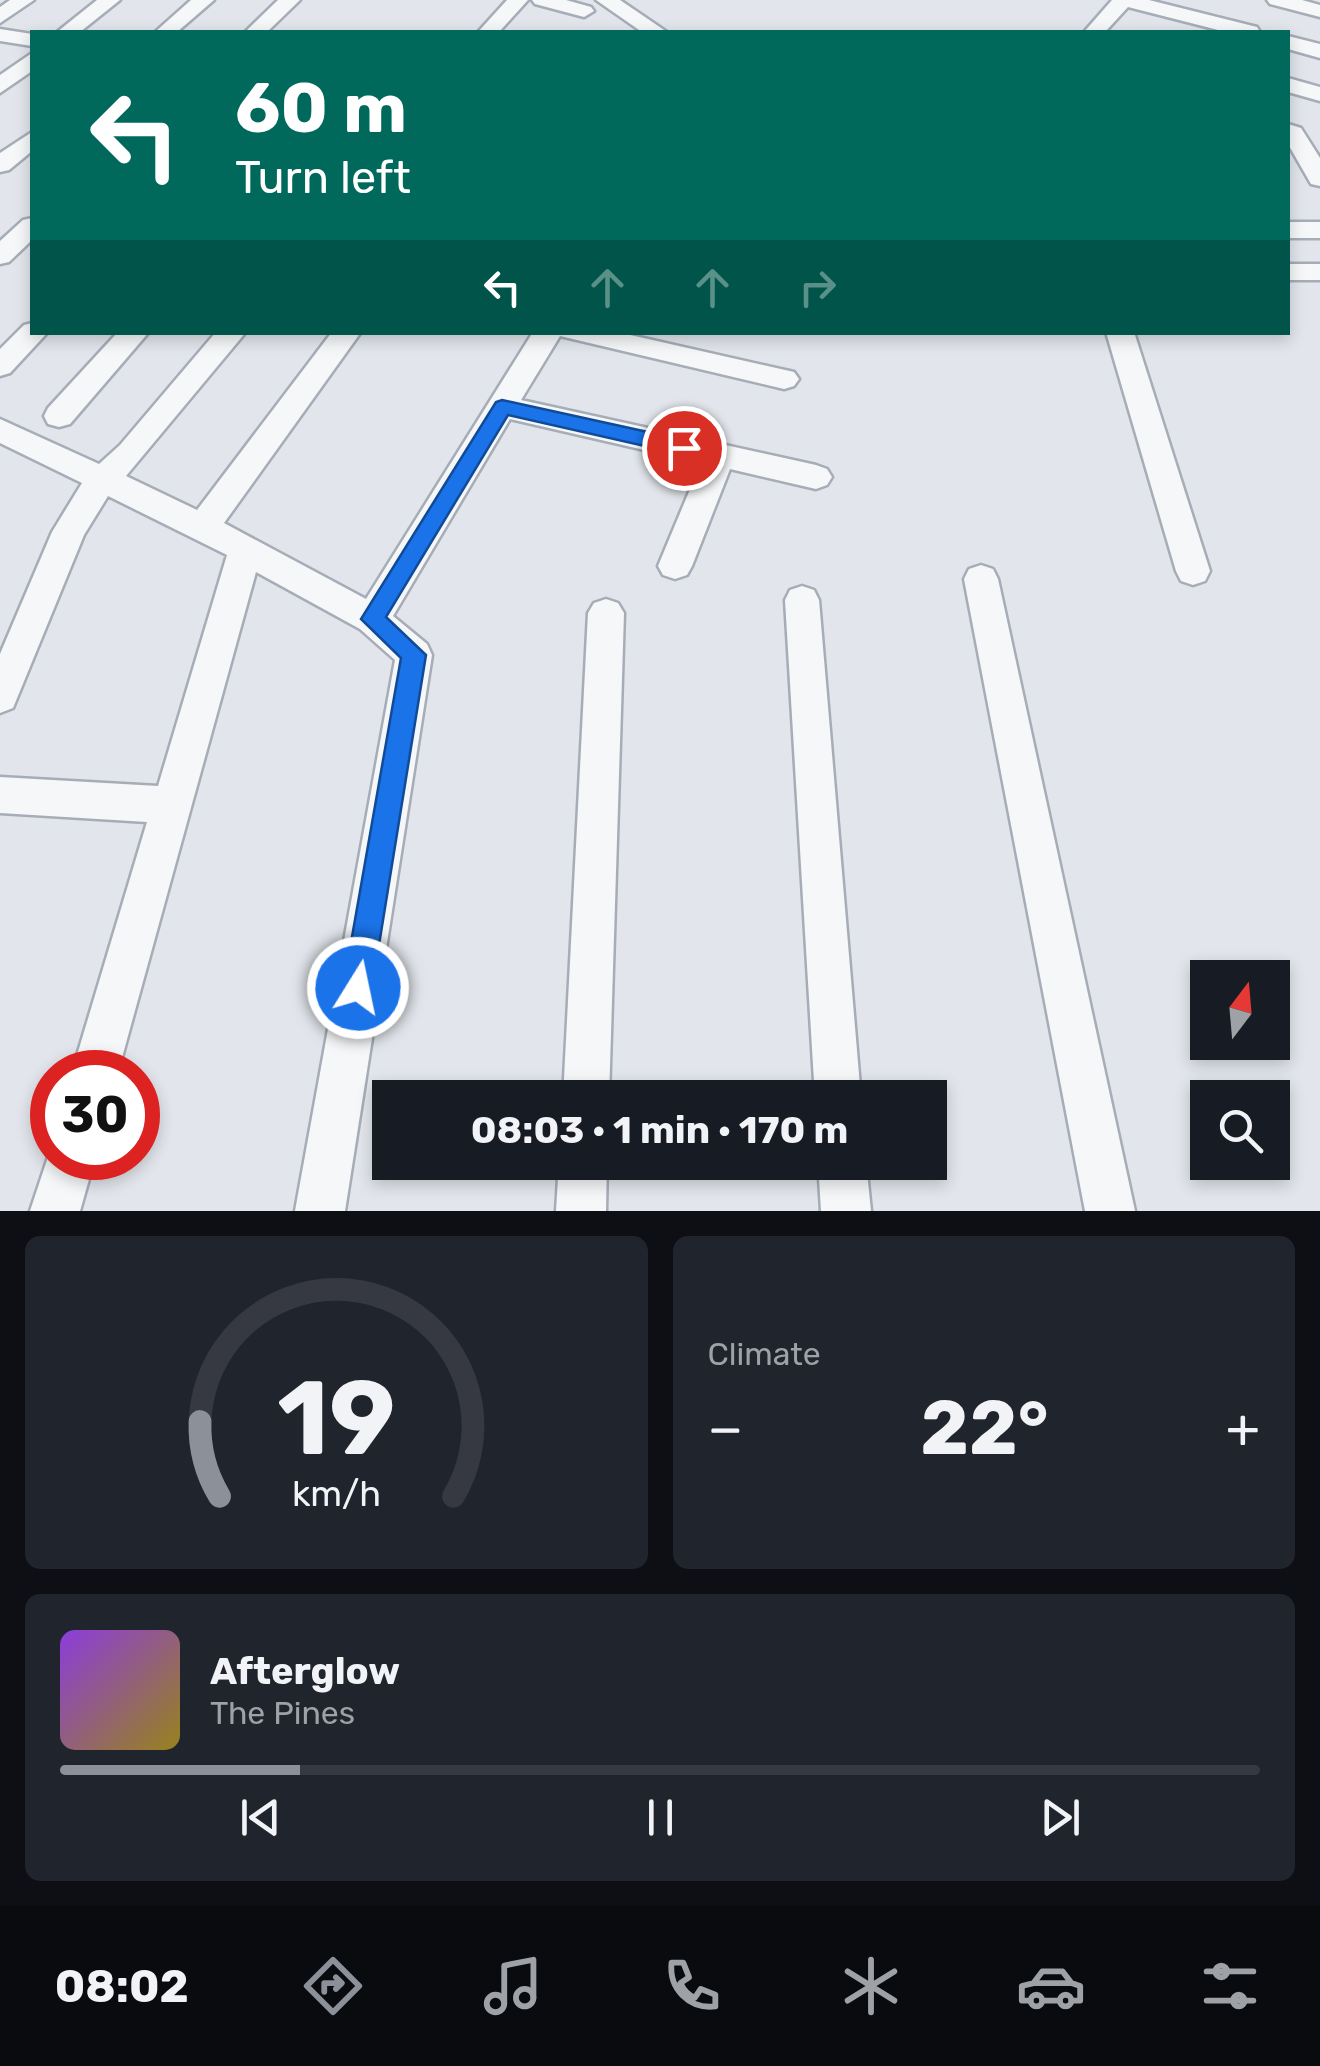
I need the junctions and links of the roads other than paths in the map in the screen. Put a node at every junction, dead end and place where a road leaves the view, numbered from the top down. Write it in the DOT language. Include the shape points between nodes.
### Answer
graph roads {
  1 [pos="24,0"];
  2 [pos="110,0"];
  3 [pos="204,0"];
  4 [pos="290,0"];
  5 [pos="518,0"];
  6 [pos="542,0"];
  7 [pos="606,0"];
  8 [pos="1124,0"];
  9 [pos="1277,0"];
  10 [pos="584,11"];
  11 [pos="1320,11"];
  12 [pos="0,17"];
  13 [pos="70,30"];
  14 [pos="167,30"];
  15 [pos="259,30"];
  16 [pos="490,30"];
  17 [pos="653,30"];
  18 [pos="1096,30"];
  19 [pos="1241,30"];
  20 [pos="0,35"];
  21 [pos="30,40"];
  22 [pos="1290,44"];
  23 [pos="1320,51"];
  24 [pos="30,62"];
  25 [pos="0,86"];
  26 [pos="1290,86"];
  27 [pos="1320,94"];
  28 [pos="1320,122"];
  29 [pos="1290,133"];
  30 [pos="1290,134"];
  31 [pos="30,141"];
  32 [pos="0,165"];
  33 [pos="1320,179"];
  34 [pos="0,213"];
  35 [pos="30,222"];
  36 [pos="30,225"];
  37 [pos="1290,230"];
  38 [pos="1320,230"];
  39 [pos="0,256"];
  40 [pos="1290,272"];
  41 [pos="1320,272"];
  42 [pos="31,335"];
  43 [pos="132,335"];
  44 [pos="230,335"];
  45 [pos="345,335"];
  46 [pos="546,335"];
  47 [pos="586,335"];
  48 [pos="1121,335"];
  49 [pos="0,366"];
  50 [pos="784,379"];
  51 [pos="502,406"];
  52 [pos="60,416"];
  53 [pos="0,430"];
  54 [pos="720,456"];
  55 [pos="816,477"];
  56 [pos="101,480"];
  57 [pos="202,526"];
  58 [pos="245,550"];
  59 [pos="676,566"];
  60 [pos="1193,571"];
  61 [pos="980,579"];
  62 [pos="802,600"];
  63 [pos="606,612"];
  64 [pos="372,619"];
  65 [pos="0,697"];
  66 [pos="0,796"];
  67 [pos="172,805"];
  68 [pos="101,1050"];
  69 [pos="587,1080"];
  70 [pos="837,1080"];
  71 [pos="64,1180"];
  72 [pos="582,1180"];
  73 [pos="843,1180"];
  74 [pos="55,1211"];
  75 [pos="320,1211"];
  76 [pos="581,1211"];
  77 [pos="846,1211"];
  78 [pos="1110,1211"];
  1 -- 12 [label="street"];
  2 -- 13 [label="street"];
  3 -- 14 [label="street"];
  4 -- 15 [label="street"];
  5 -- 16 [label="street"];
  6 -- 10 [label="street"];
  7 -- 17 [label="street"];
  8 -- 18 [label="street"];
  8 -- 19 [label="street"];
  9 -- 11 [label="street"];
  20 -- 21 [label="street"];
  22 -- 23 [label="street"];
  24 -- 25 [label="street"];
  26 -- 27 [label="street"];
  28 -- 29 [label="street"];
  30 -- 33 [label="street"];
  31 -- 32 [label="street"];
  34 -- 35 [label="street"];
  36 -- 39 [label="street"];
  37 -- 38 [label="street"];
  40 -- 41 [label="street"];
  42 -- 49 [label="street"];
  43 -- 52 [label="street"];
  44 -- 56 [label="street" via="132,453"];
  45 -- 57 [label="street"];
  46 -- 51 [label="street"];
  47 -- 50 [label="street"];
  48 -- 60 [label="street"];
  51 -- 54 [label="street"];
  51 -- 64 [label="street"];
  53 -- 56 [label="street"];
  54 -- 55 [label="street"];
  54 -- 59 [label="street"];
  56 -- 57 [label="street"];
  56 -- 65 [label="street" via="68,532"];
  57 -- 58 [label="street"];
  58 -- 64 [label="street"];
  58 -- 67 [label="street"];
  61 -- 78 [label="street"];
  62 -- 70 [label="street"];
  63 -- 69 [label="street"];
  64 -- 75 [label="street" via="414,655"];
  66 -- 67 [label="street"];
  67 -- 68 [label="street"];
  71 -- 74 [label="street"];
  72 -- 76 [label="street"];
  73 -- 77 [label="street"];
}
